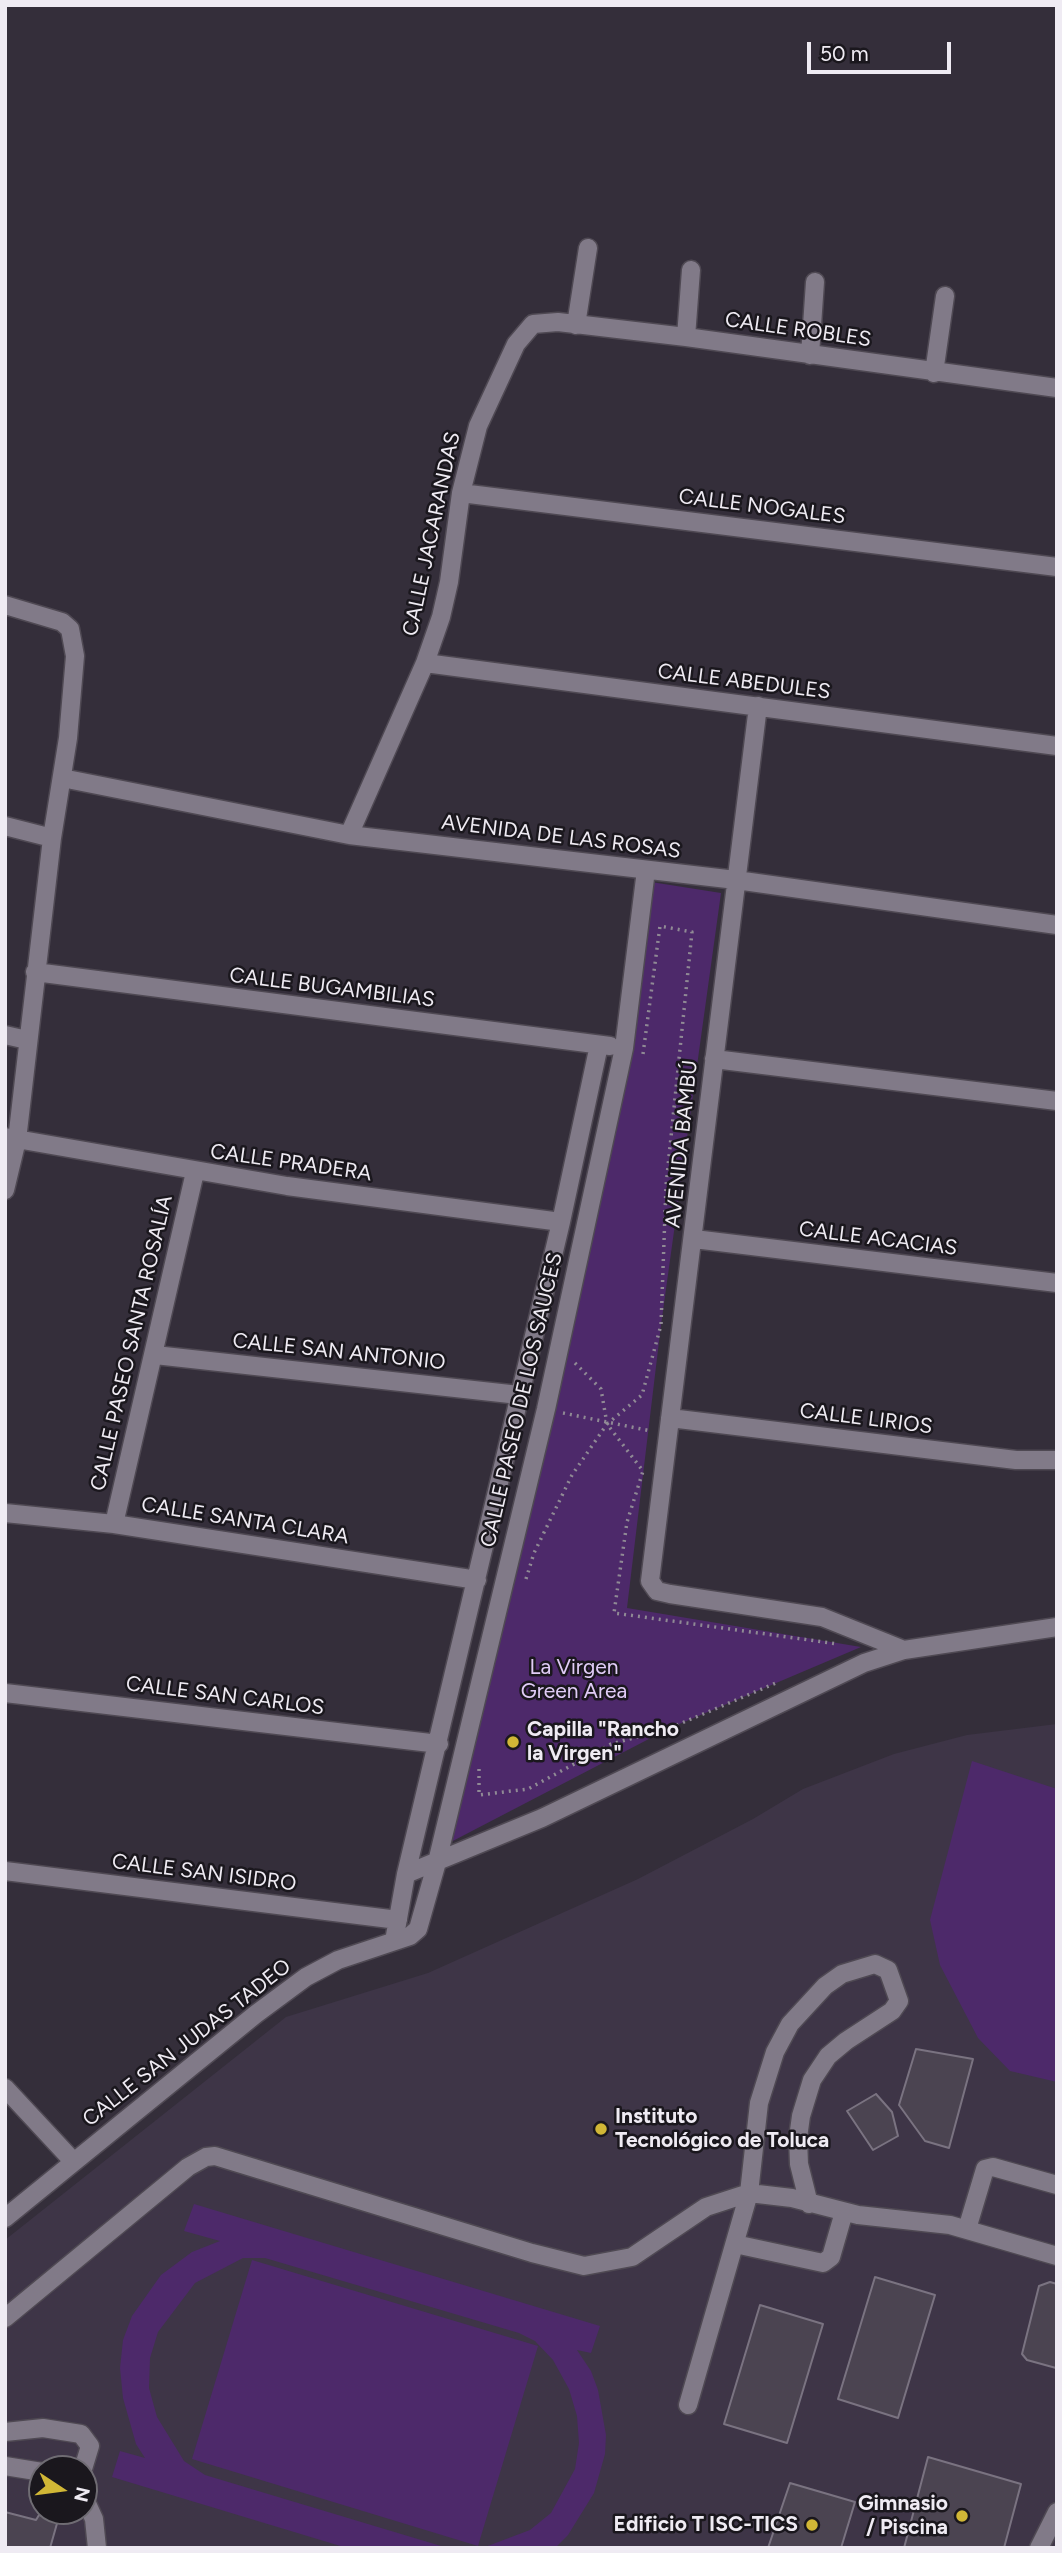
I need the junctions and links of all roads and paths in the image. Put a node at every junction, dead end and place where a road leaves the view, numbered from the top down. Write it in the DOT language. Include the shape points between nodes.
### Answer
graph roads {
  1 [pos="588,248"];
  2 [pos="691,270"];
  3 [pos="815,282"];
  4 [pos="945,296"];
  5 [pos="533,324"];
  6 [pos="576,325"];
  7 [pos="686,337"];
  8 [pos="810,355"];
  9 [pos="934,373"];
  10 [pos="1057,388"];
  11 [pos="461,493"];
  12 [pos="1057,566"];
  13 [pos="5,605"];
  14 [pos="425,663"];
  15 [pos="758,706"];
  16 [pos="1057,746"];
  17 [pos="62,778"];
  18 [pos="5,826"];
  19 [pos="349,835"];
  20 [pos="52,838"];
  21 [pos="646,870"];
  22 [pos="736,880"];
  23 [pos="1057,925"];
  24 [pos="35,972"];
  25 [pos="5,1035"];
  26 [pos="27,1040"];
  27 [pos="599,1045"];
  28 [pos="624,1048"];
  29 [pos="714,1059"];
  30 [pos="640,1062"];
  31 [pos="1057,1101"];
  32 [pos="11,1138"];
  33 [pos="195,1172"];
  34 [pos="5,1190"];
  35 [pos="561,1222"];
  36 [pos="694,1239"];
  37 [pos="1057,1283"];
  38 [pos="155,1355"];
  39 [pos="567,1356"];
  40 [pos="519,1395"];
  41 [pos="546,1409"];
  42 [pos="607,1424"];
  43 [pos="668,1426"];
  44 [pos="1057,1460"];
  45 [pos="5,1513"];
  46 [pos="114,1524"];
  47 [pos="477,1580"];
  48 [pos="522,1589"];
  49 [pos="1057,1627"];
  50 [pos="848,1645"];
  51 [pos="904,1650"];
  52 [pos="785,1679"];
  53 [pos="5,1693"];
  54 [pos="439,1744"];
  55 [pos="480,1758"];
  56 [pos="437,1862"];
  57 [pos="5,1871"];
  58 [pos="406,1874"];
  59 [pos="398,1920"];
  60 [pos="413,1934"];
  61 [pos="394,1941"];
  62 [pos="6,2090"];
  63 [pos="73,2161"];
  64 [pos="1057,2185"];
  65 [pos="749,2193"];
  66 [pos="809,2203"];
  67 [pos="844,2212"];
  68 [pos="5,2218"];
  69 [pos="967,2229"];
  70 [pos="735,2244"];
  71 [pos="1057,2256"];
  72 [pos="5,2318"];
  73 [pos="688,2405"];
  74 [pos="5,2432"];
  75 [pos="87,2455"];
  76 [pos="5,2466"];
  77 [pos="28,2470"];
  78 [pos="1057,2512"];
  79 [pos="95,2525"];
  80 [pos="97,2548"];
  81 [pos="1039,2548"];
  1 -- 6 [label="street"];
  2 -- 7 [label="street"];
  3 -- 8 [label="street"];
  4 -- 9 [label="street"];
  5 -- 6 [label="street, CALLE ROBLES"];
  5 -- 11 [label="street, CALLE JACARANDAS" via="516,344 478,426"];
  6 -- 7 [label="street, CALLE ROBLES"];
  7 -- 8 [label="street, CALLE ROBLES"];
  8 -- 9 [label="street, CALLE ROBLES"];
  9 -- 10 [label="street, CALLE ROBLES"];
  11 -- 12 [label="street, CALLE NOGALES"];
  11 -- 14 [label="street, CALLE JACARANDAS" via="449,582"];
  13 -- 17 [label="street" via="49,616 70,629 75,656"];
  14 -- 15 [label="street, CALLE ABEDULES"];
  14 -- 19 [label="street, CALLE JACARANDAS"];
  15 -- 16 [label="street, CALLE ABEDULES"];
  15 -- 22 [label="street, AVENIDA BAMBÚ"];
  17 -- 19 [label="street, AVENIDA DE LAS ROSAS"];
  17 -- 20 [label="street"];
  18 -- 20 [label="street"];
  19 -- 21 [label="street, AVENIDA DE LAS ROSAS"];
  20 -- 24 [label="street"];
  21 -- 22 [label="street, AVENIDA DE LAS ROSAS"];
  21 -- 28 [label="street, CALLE PASEO DE LOS SAUCES"];
  22 -- 23 [label="street, AVENIDA DE LAS ROSAS"];
  22 -- 29 [label="street, AVENIDA BAMBÚ"];
  24 -- 26 [label="street"];
  24 -- 27 [label="street, CALLE BUGAMBILIAS"];
  25 -- 26 [label="street"];
  26 -- 32 [label="street"];
  27 -- 28 [label="street, CALLE BUGAMBILIAS"];
  27 -- 35 [label="street, CALLE PASEO DE LOS SAUCES"];
  28 -- 41 [label="street, CALLE PASEO DE LOS SAUCES"];
  29 -- 31 [label="street"];
  29 -- 36 [label="street, AVENIDA BAMBÚ"];
  30 -- 42 [label="path" via="660,926 692,932 666,1186 661,1325 642,1395"];
  32 -- 33 [label="street, CALLE PRADERA"];
  32 -- 34 [label="street"];
  33 -- 35 [label="street, CALLE PRADERA"];
  33 -- 38 [label="street, CALLE PASEO SANTA ROSALÍA"];
  35 -- 40 [label="street, CALLE PASEO DE LOS SAUCES"];
  36 -- 37 [label="street, CALLE ACACIAS"];
  36 -- 43 [label="street, AVENIDA BAMBÚ"];
  38 -- 40 [label="street, CALLE SAN ANTONIO"];
  38 -- 46 [label="street, CALLE PASEO SANTA ROSALÍA"];
  39 -- 42 [label="path" via="601,1389"];
  40 -- 47 [label="street, CALLE PASEO DE LOS SAUCES"];
  41 -- 42 [label="path"];
  41 -- 56 [label="street, CALLE PASEO DE LOS SAUCES"];
  42 -- 43 [label="path"];
  42 -- 48 [label="path" via="572,1475"];
  42 -- 50 [label="path" via="643,1471 627,1522 614,1613"];
  43 -- 44 [label="street, CALLE LIRIOS" via="1016,1460"];
  43 -- 51 [label="street, AVENIDA BAMBÚ" via="651,1586 670,1594 822,1618"];
  45 -- 46 [label="street, CALLE SANTA CLARA"];
  46 -- 47 [label="street, CALLE SANTA CLARA"];
  47 -- 54 [label="street, CALLE PASEO DE LOS SAUCES"];
  49 -- 51 [label="street"];
  51 -- 56 [label="street" via="807,1688 542,1818"];
  52 -- 55 [label="path" via="670,1728 611,1744 527,1789 479,1795"];
  53 -- 54 [label="street, CALLE SAN CARLOS"];
  54 -- 58 [label="street, CALLE PASEO DE LOS SAUCES"];
  56 -- 58 [label="street"];
  56 -- 60 [label="street, CALLE PASEO DE LOS SAUCES" via="424,1914"];
  57 -- 59 [label="street, CALLE SAN ISIDRO"];
  58 -- 59 [label="street, CALLE PASEO DE LOS SAUCES"];
  59 -- 61 [label="street, CALLE PASEO DE LOS SAUCES"];
  60 -- 61 [label="street, CALLE SAN JUDAS TADEO"];
  61 -- 63 [label="street, CALLE SAN JUDAS TADEO" via="338,1960 306,1978"];
  62 -- 63 [label="street"];
  63 -- 68 [label="street, CALLE SAN JUDAS TADEO"];
  64 -- 69 [label="street" via="993,2167 985,2169"];
  65 -- 66 [label="street"];
  65 -- 66 [label="street" via="759,2103 785,2033 825,1986 842,1974 875,1964 888,1970 899,2001 892,2011 828,2056 812,2080 798,2138"];
  65 -- 70 [label="street"];
  65 -- 72 [label="street" via="706,2207 632,2257 584,2266 225,2157 206,2157 181,2172"];
  66 -- 67 [label="street"];
  67 -- 69 [label="street"];
  67 -- 70 [label="street" via="831,2257 823,2263"];
  69 -- 71 [label="street"];
  70 -- 73 [label="street"];
  74 -- 75 [label="street" via="43,2428 81,2434 90,2446"];
  76 -- 77 [label="street"];
  78 -- 81 [label="street"];
  79 -- 80 [label="street"];
}
